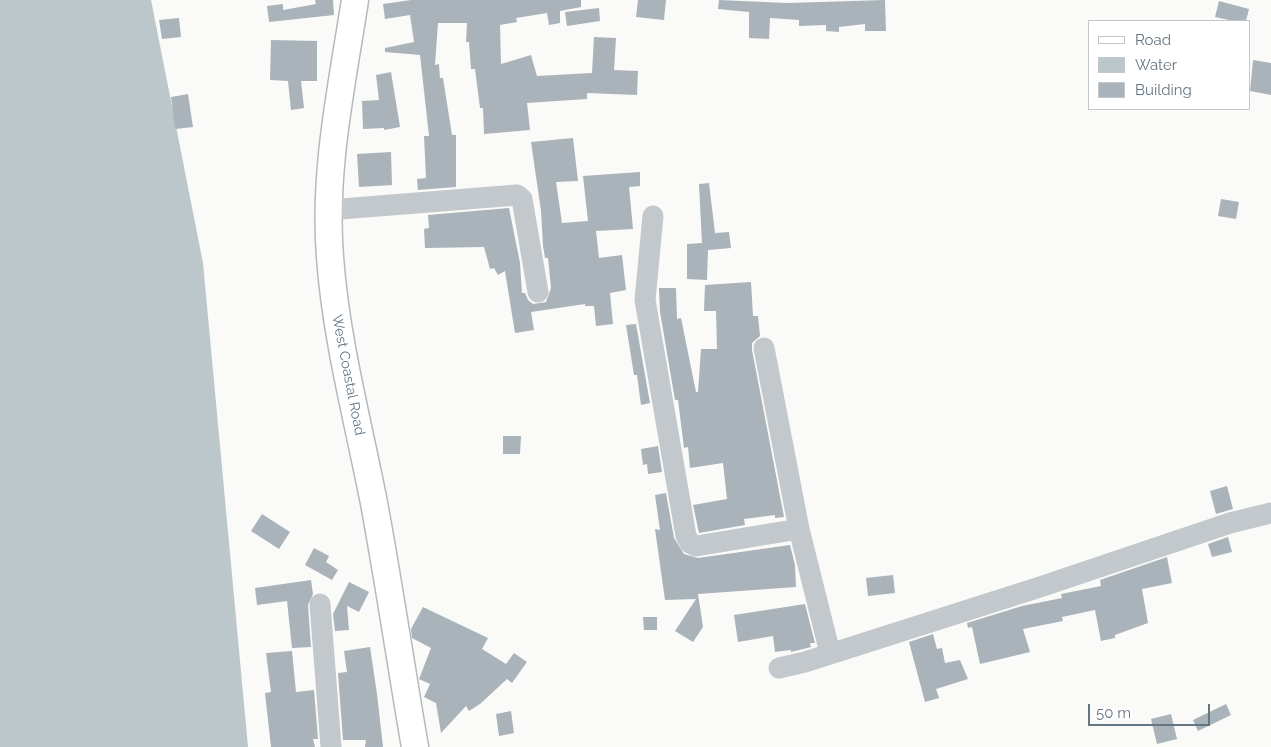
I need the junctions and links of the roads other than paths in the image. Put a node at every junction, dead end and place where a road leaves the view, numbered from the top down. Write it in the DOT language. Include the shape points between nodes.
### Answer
graph roads {
  1 [pos="355,0"];
  2 [pos="328,210"];
  3 [pos="653,216"];
  4 [pos="538,292"];
  5 [pos="764,348"];
  6 [pos="1271,513"];
  7 [pos="799,529"];
  8 [pos="320,604"];
  9 [pos="830,654"];
  10 [pos="779,668"];
  11 [pos="331,747"];
  12 [pos="415,747"];
  1 -- 2 [label="main road, West Coastal Road" via="333,143"];
  2 -- 4 [label="street" via="517,195 522,199"];
  2 -- 12 [label="main road, West Coastal Road" via="333,293 374,504"];
  3 -- 7 [label="street" via="645,300 686,536 696,546"];
  5 -- 7 [label="street"];
  6 -- 9 [label="street" via="1230,523"];
  7 -- 9 [label="street"];
  8 -- 11 [label="street"];
  9 -- 10 [label="street"];
}
